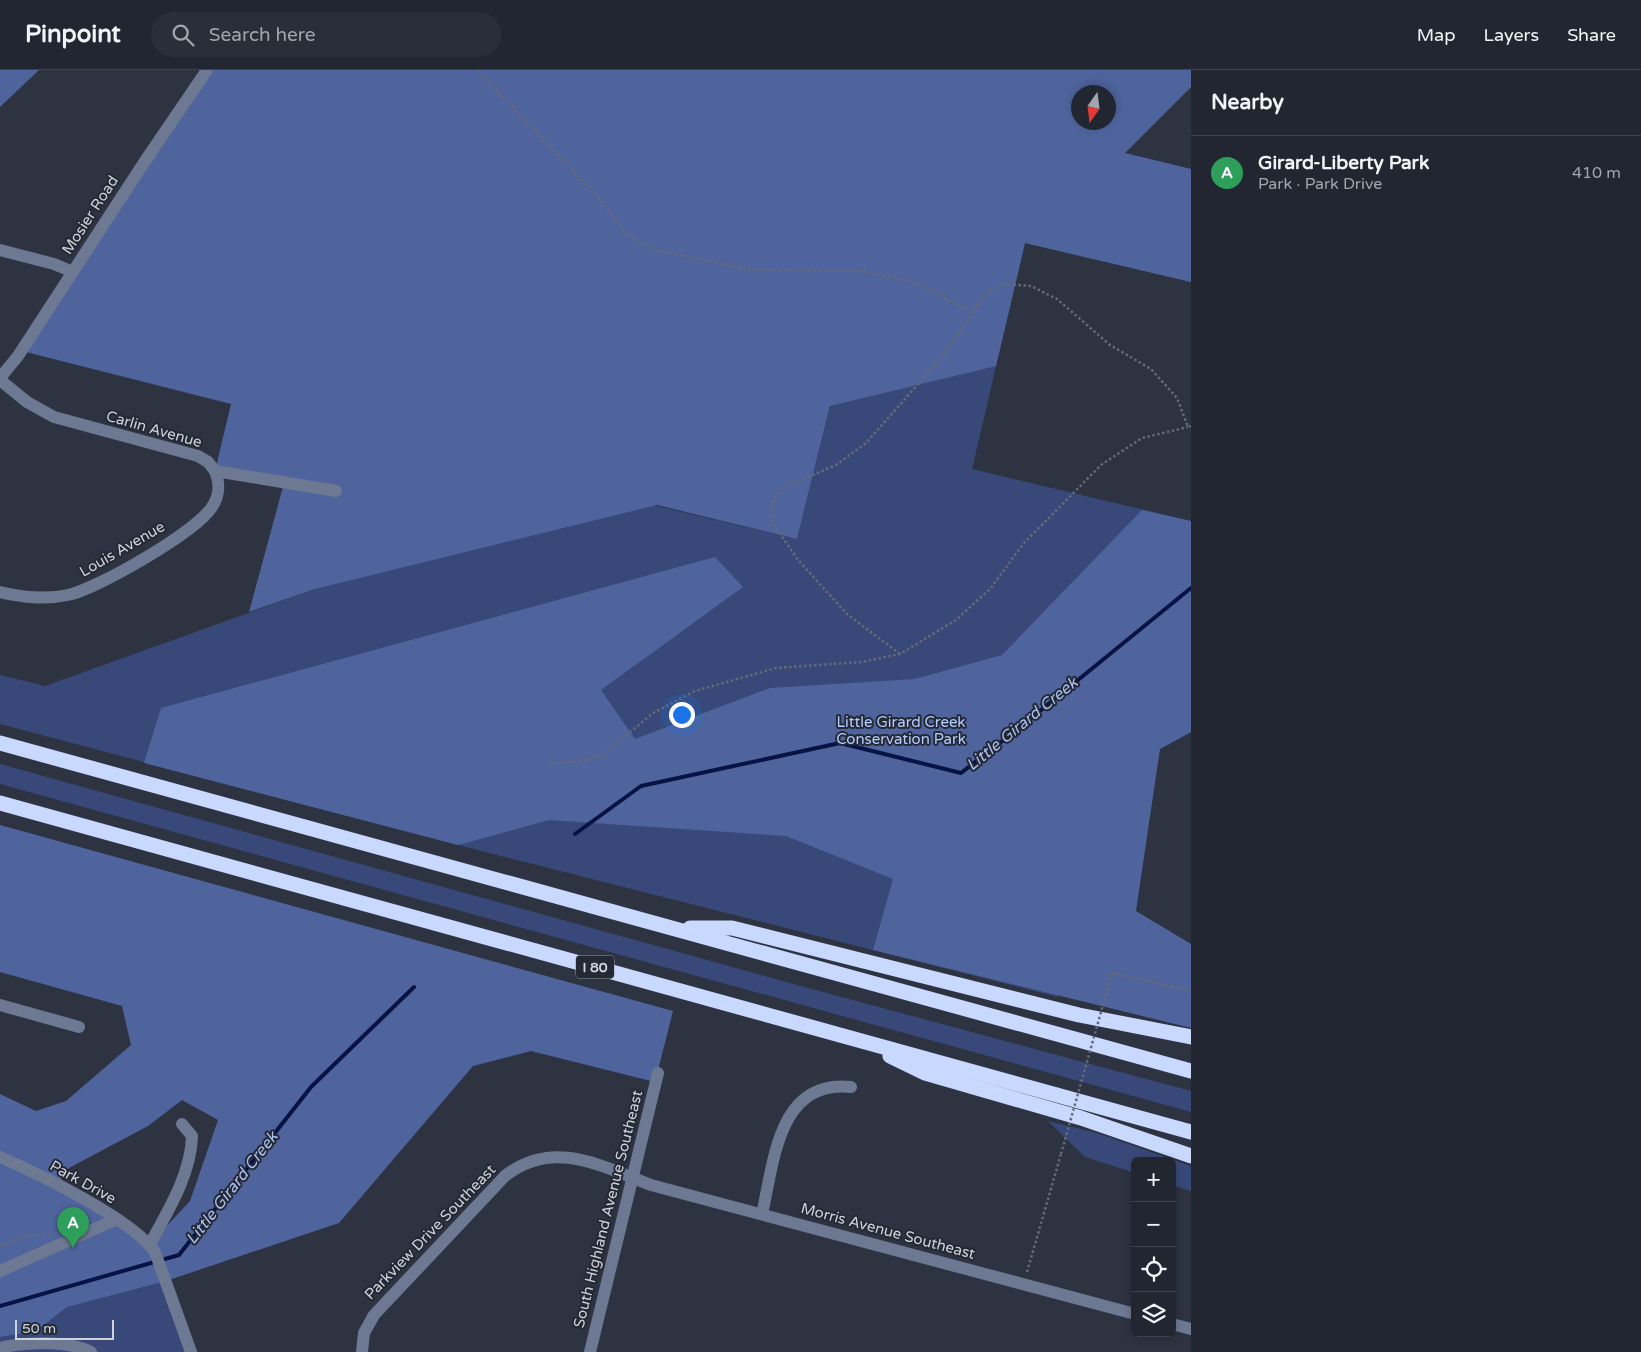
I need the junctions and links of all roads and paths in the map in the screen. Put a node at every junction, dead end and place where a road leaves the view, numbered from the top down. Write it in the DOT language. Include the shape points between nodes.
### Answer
graph roads {
  1 [pos="207,70"];
  2 [pos="478,70"];
  3 [pos="0,250"];
  4 [pos="73,272"];
  5 [pos="972,312"];
  6 [pos="0,379"];
  7 [pos="1190,426"];
  8 [pos="215,471"];
  9 [pos="336,490"];
  10 [pos="0,592"];
  11 [pos="900,654"];
  12 [pos="0,743"];
  13 [pos="549,763"];
  14 [pos="0,803"];
  15 [pos="670,927"];
  16 [pos="1191,991"];
  17 [pos="0,1005"];
  18 [pos="78,1027"];
  19 [pos="1191,1038"];
  20 [pos="858,1040"];
  21 [pos="1191,1071"];
  22 [pos="658,1073"];
  23 [pos="851,1087"];
  24 [pos="182,1124"];
  25 [pos="1191,1132"];
  26 [pos="1191,1156"];
  27 [pos="0,1158"];
  28 [pos="632,1178"];
  29 [pos="762,1214"];
  30 [pos="117,1219"];
  31 [pos="64,1243"];
  32 [pos="0,1246"];
  33 [pos="153,1248"];
  34 [pos="0,1271"];
  35 [pos="1024,1285"];
  36 [pos="1131,1313"];
  37 [pos="1176,1325"];
  38 [pos="1191,1330"];
  39 [pos="0,1348"];
  40 [pos="91,1352"];
  41 [pos="191,1352"];
  42 [pos="362,1352"];
  43 [pos="590,1352"];
  1 -- 4 [label="street, Mosier Road"];
  2 -- 5 [label="path" via="600,200 626,234 655,250 752,270 864,271 916,282"];
  3 -- 4 [label="street"];
  4 -- 6 [label="street, Mosier Road"];
  5 -- 7 [label="path" via="988,292 1005,284 1031,286 1058,298 1110,345 1151,369 1177,398"];
  5 -- 11 [label="path" via="942,357 866,443 836,465 783,488 775,497 771,513 772,522 804,567 847,614"];
  6 -- 8 [label="street, Carlin Avenue" via="27,402 54,417 198,456"];
  7 -- 11 [label="path" via="1142,438 1101,465 1023,544 991,588 956,620"];
  8 -- 9 [label="street"];
  8 -- 10 [label="street, Louis Avenue" via="220,490 205,516 105,581 53,598 25,598"];
  11 -- 13 [label="path" via="861,662 776,668 696,691 653,713 603,755 584,761"];
  12 -- 15 [label="highway"];
  14 -- 20 [label="highway, I 80"];
  15 -- 19 [label="highway" via="732,928 1079,1015"];
  15 -- 21 [label="highway"];
  16 -- 35 [label="path, bridge" via="1112,973"];
  17 -- 18 [label="street"];
  20 -- 25 [label="highway, I 80"];
  20 -- 26 [label="highway" via="925,1073 1081,1118"];
  22 -- 28 [label="street, South Highland Avenue Southeast"];
  23 -- 29 [label="street" via="831,1086 814,1090 796,1106 780,1136"];
  24 -- 33 [label="street" via="192,1136 192,1146"];
  27 -- 30 [label="street, Park Drive"];
  28 -- 29 [label="street, Morris Avenue Southeast"];
  28 -- 42 [label="street, Parkview Drive Southeast" via="583,1159 559,1156 530,1161 514,1169 374,1314 364,1333"];
  28 -- 43 [label="street, South Highland Avenue Southeast"];
  29 -- 35 [label="street, Morris Avenue Southeast"];
  30 -- 31 [label="street, Park Drive"];
  30 -- 33 [label="street" via="139,1232"];
  31 -- 32 [label="path" via="48,1232"];
  31 -- 34 [label="street, Park Drive"];
  33 -- 41 [label="street"];
  35 -- 36 [label="street, Morris Avenue Southeast"];
  37 -- 38 [label="street"];
  39 -- 40 [label="street" via="15,1344 47,1344"];
}
